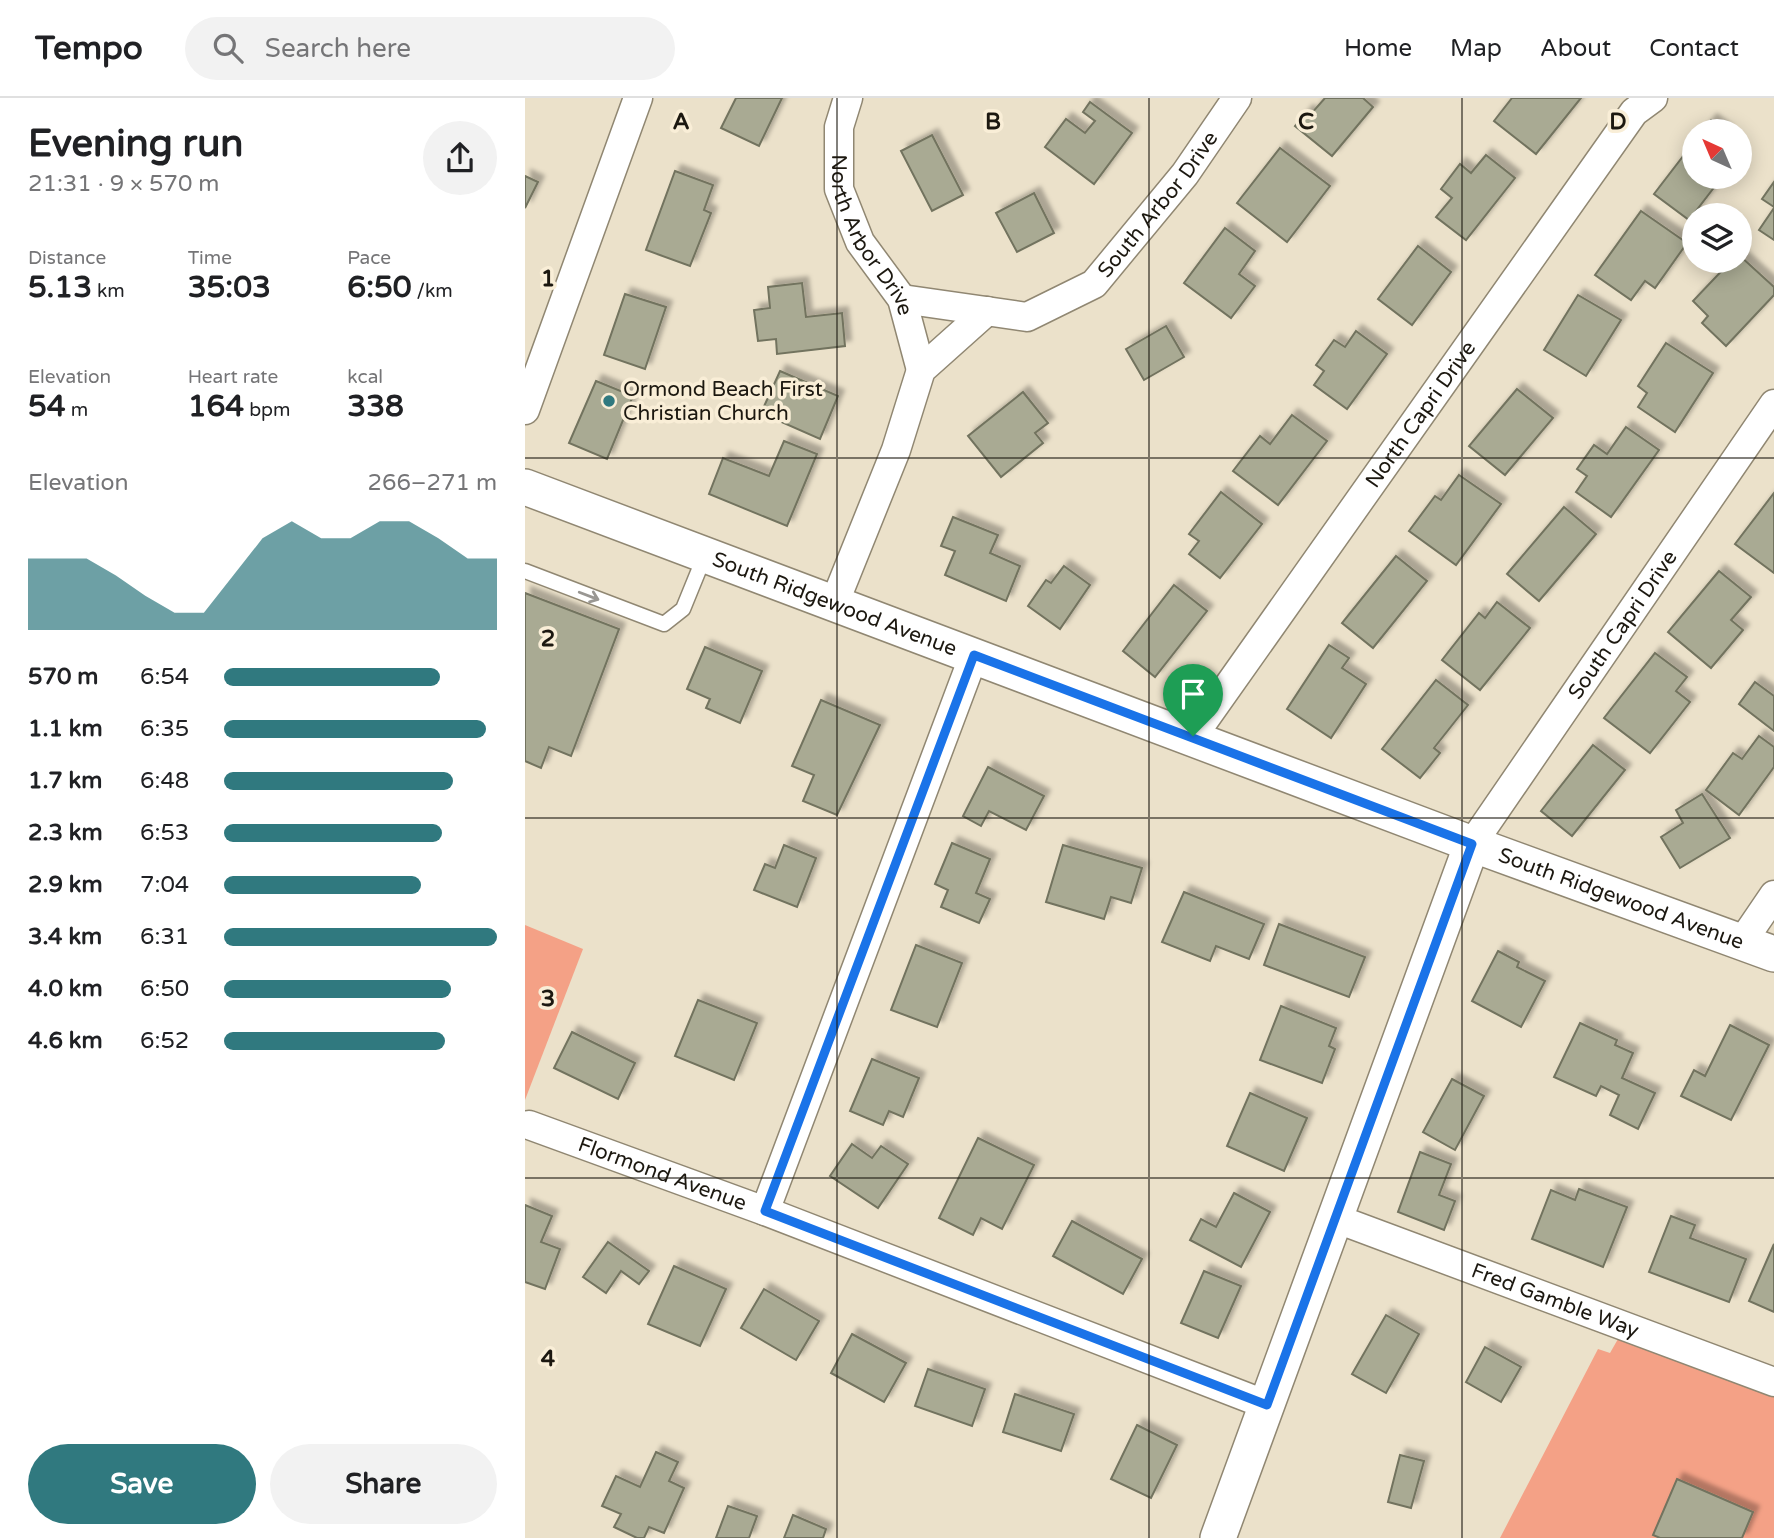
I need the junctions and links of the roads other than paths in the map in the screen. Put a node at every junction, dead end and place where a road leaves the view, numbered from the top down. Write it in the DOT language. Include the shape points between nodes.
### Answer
graph roads {
  1 [pos="638,98"];
  2 [pos="848,98"];
  3 [pos="1237,98"];
  4 [pos="1653,98"];
  5 [pos="902,299"];
  6 [pos="987,311"];
  7 [pos="921,370"];
  8 [pos="1774,404"];
  9 [pos="525,411"];
  10 [pos="525,487"];
  11 [pos="705,555"];
  12 [pos="525,571"];
  13 [pos="834,604"];
  14 [pos="974,655"];
  15 [pos="1193,736"];
  16 [pos="1472,844"];
  17 [pos="1774,895"];
  18 [pos="1742,942"];
  19 [pos="1774,954"];
  20 [pos="529,1125"];
  21 [pos="765,1211"];
  22 [pos="1337,1219"];
  23 [pos="1774,1382"];
  24 [pos="1267,1405"];
  25 [pos="1218,1538"];
  1 -- 9 [label="street"];
  2 -- 5 [label="street, North Arbor Drive" via="839,127 839,189 860,242"];
  3 -- 6 [label="street, South Arbor Drive" via="1185,174 1094,284 1027,317"];
  4 -- 15 [label="street, North Capri Drive" via="1634,112"];
  5 -- 6 [label="street, South Arbor Drive"];
  5 -- 7 [label="street, North Arbor Drive"];
  6 -- 7 [label="street"];
  7 -- 13 [label="street" via="896,450"];
  8 -- 16 [label="street, South Capri Drive"];
  10 -- 11 [label="street, South Ridgewood Avenue"];
  12 -- 11 [label="lane, one-way" via="664,624 683,609"];
  11 -- 13 [label="street, South Ridgewood Avenue"];
  13 -- 14 [label="street, South Ridgewood Avenue"];
  14 -- 15 [label="street, South Ridgewood Avenue"];
  14 -- 21 [label="street"];
  15 -- 16 [label="street, South Ridgewood Avenue"];
  16 -- 18 [label="street, South Ridgewood Avenue"];
  16 -- 22 [label="street"];
  17 -- 18 [label="street"];
  18 -- 19 [label="street, South Ridgewood Avenue"];
  20 -- 21 [label="street, Flormond Avenue"];
  21 -- 24 [label="street, Flormond Avenue"];
  22 -- 23 [label="street, Fred Gamble Way"];
  22 -- 24 [label="street"];
  24 -- 25 [label="street"];
}
